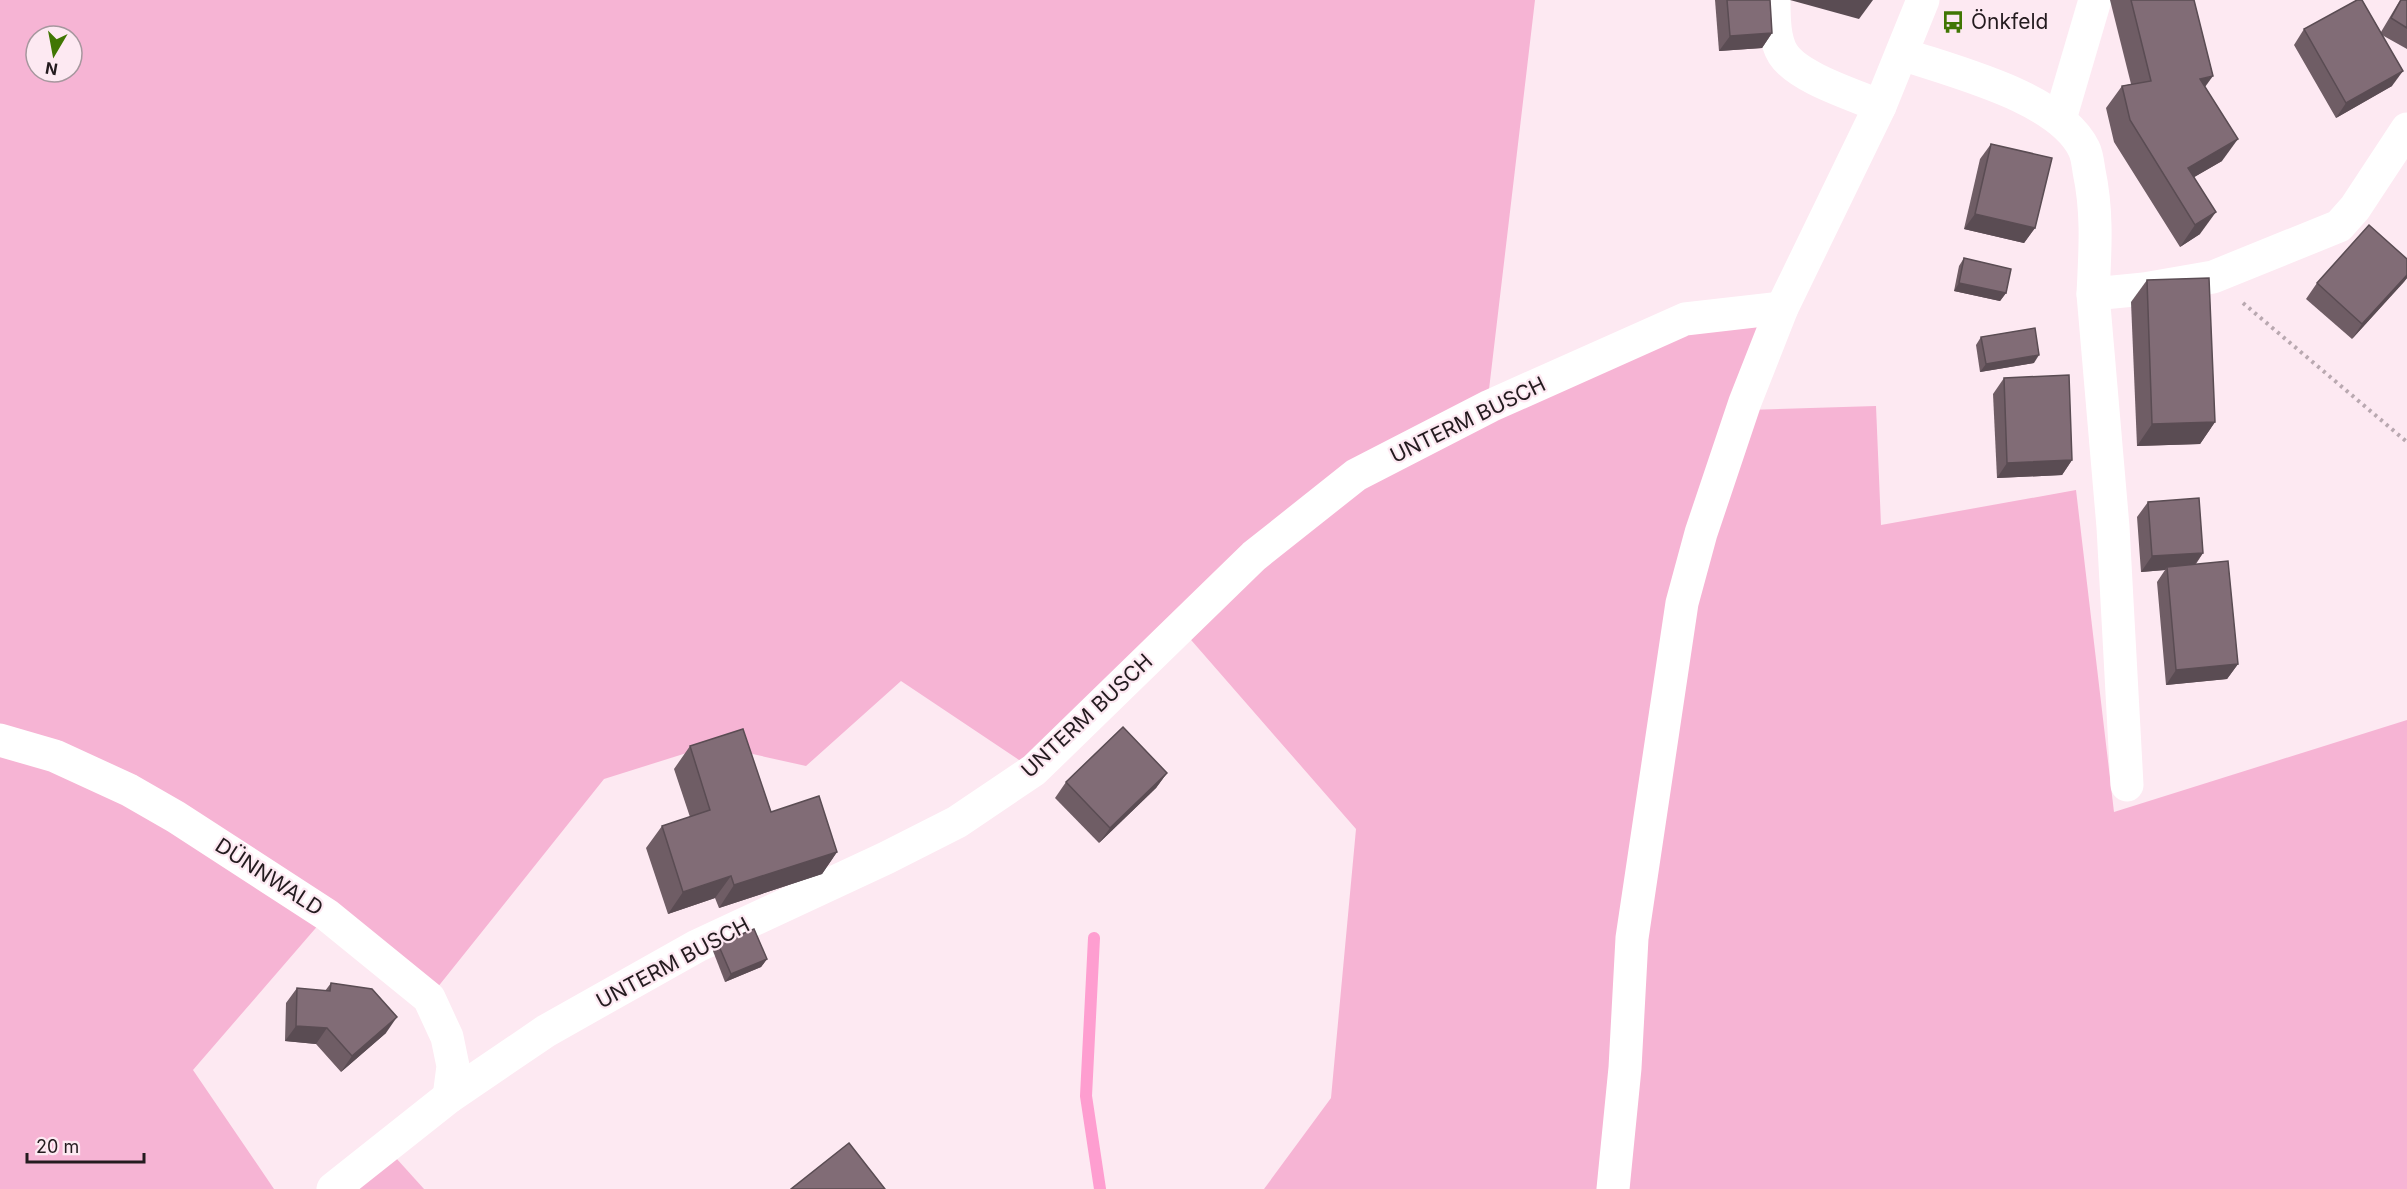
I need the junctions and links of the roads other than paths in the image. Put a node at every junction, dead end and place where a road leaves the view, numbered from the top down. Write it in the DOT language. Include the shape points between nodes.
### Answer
graph roads {
  1 [pos="1774,0"];
  2 [pos="1923,0"];
  3 [pos="2095,0"];
  4 [pos="1902,54"];
  5 [pos="1880,106"];
  6 [pos="2060,119"];
  7 [pos="2407,129"];
  8 [pos="2093,294"];
  9 [pos="1782,308"];
  10 [pos="0,740"];
  11 [pos="2127,785"];
  12 [pos="449,1097"];
  13 [pos="333,1189"];
  14 [pos="1613,1189"];
  1 -- 5 [label="street" via="1784,56 1820,80"];
  2 -- 4 [label="street"];
  3 -- 6 [label="street"];
  4 -- 5 [label="street"];
  4 -- 6 [label="street" via="2013,93"];
  5 -- 9 [label="street"];
  6 -- 8 [label="street" via="2085,150 2093,190 2097,224"];
  7 -- 8 [label="street" via="2339,226 2213,277"];
  8 -- 11 [label="street" via="2113,527"];
  9 -- 12 [label="street, UNTERM BUSCH" via="1685,319 1490,406 1356,475 1254,556 1034,770 957,822 697,946 546,1031"];
  9 -- 14 [label="street" via="1720,473 1682,603 1632,938"];
  10 -- 12 [label="street, DÜNNWALD" via="55,756 129,790 327,915 429,998 451,1056"];
  12 -- 13 [label="street, UNTERM BUSCH"];
}
